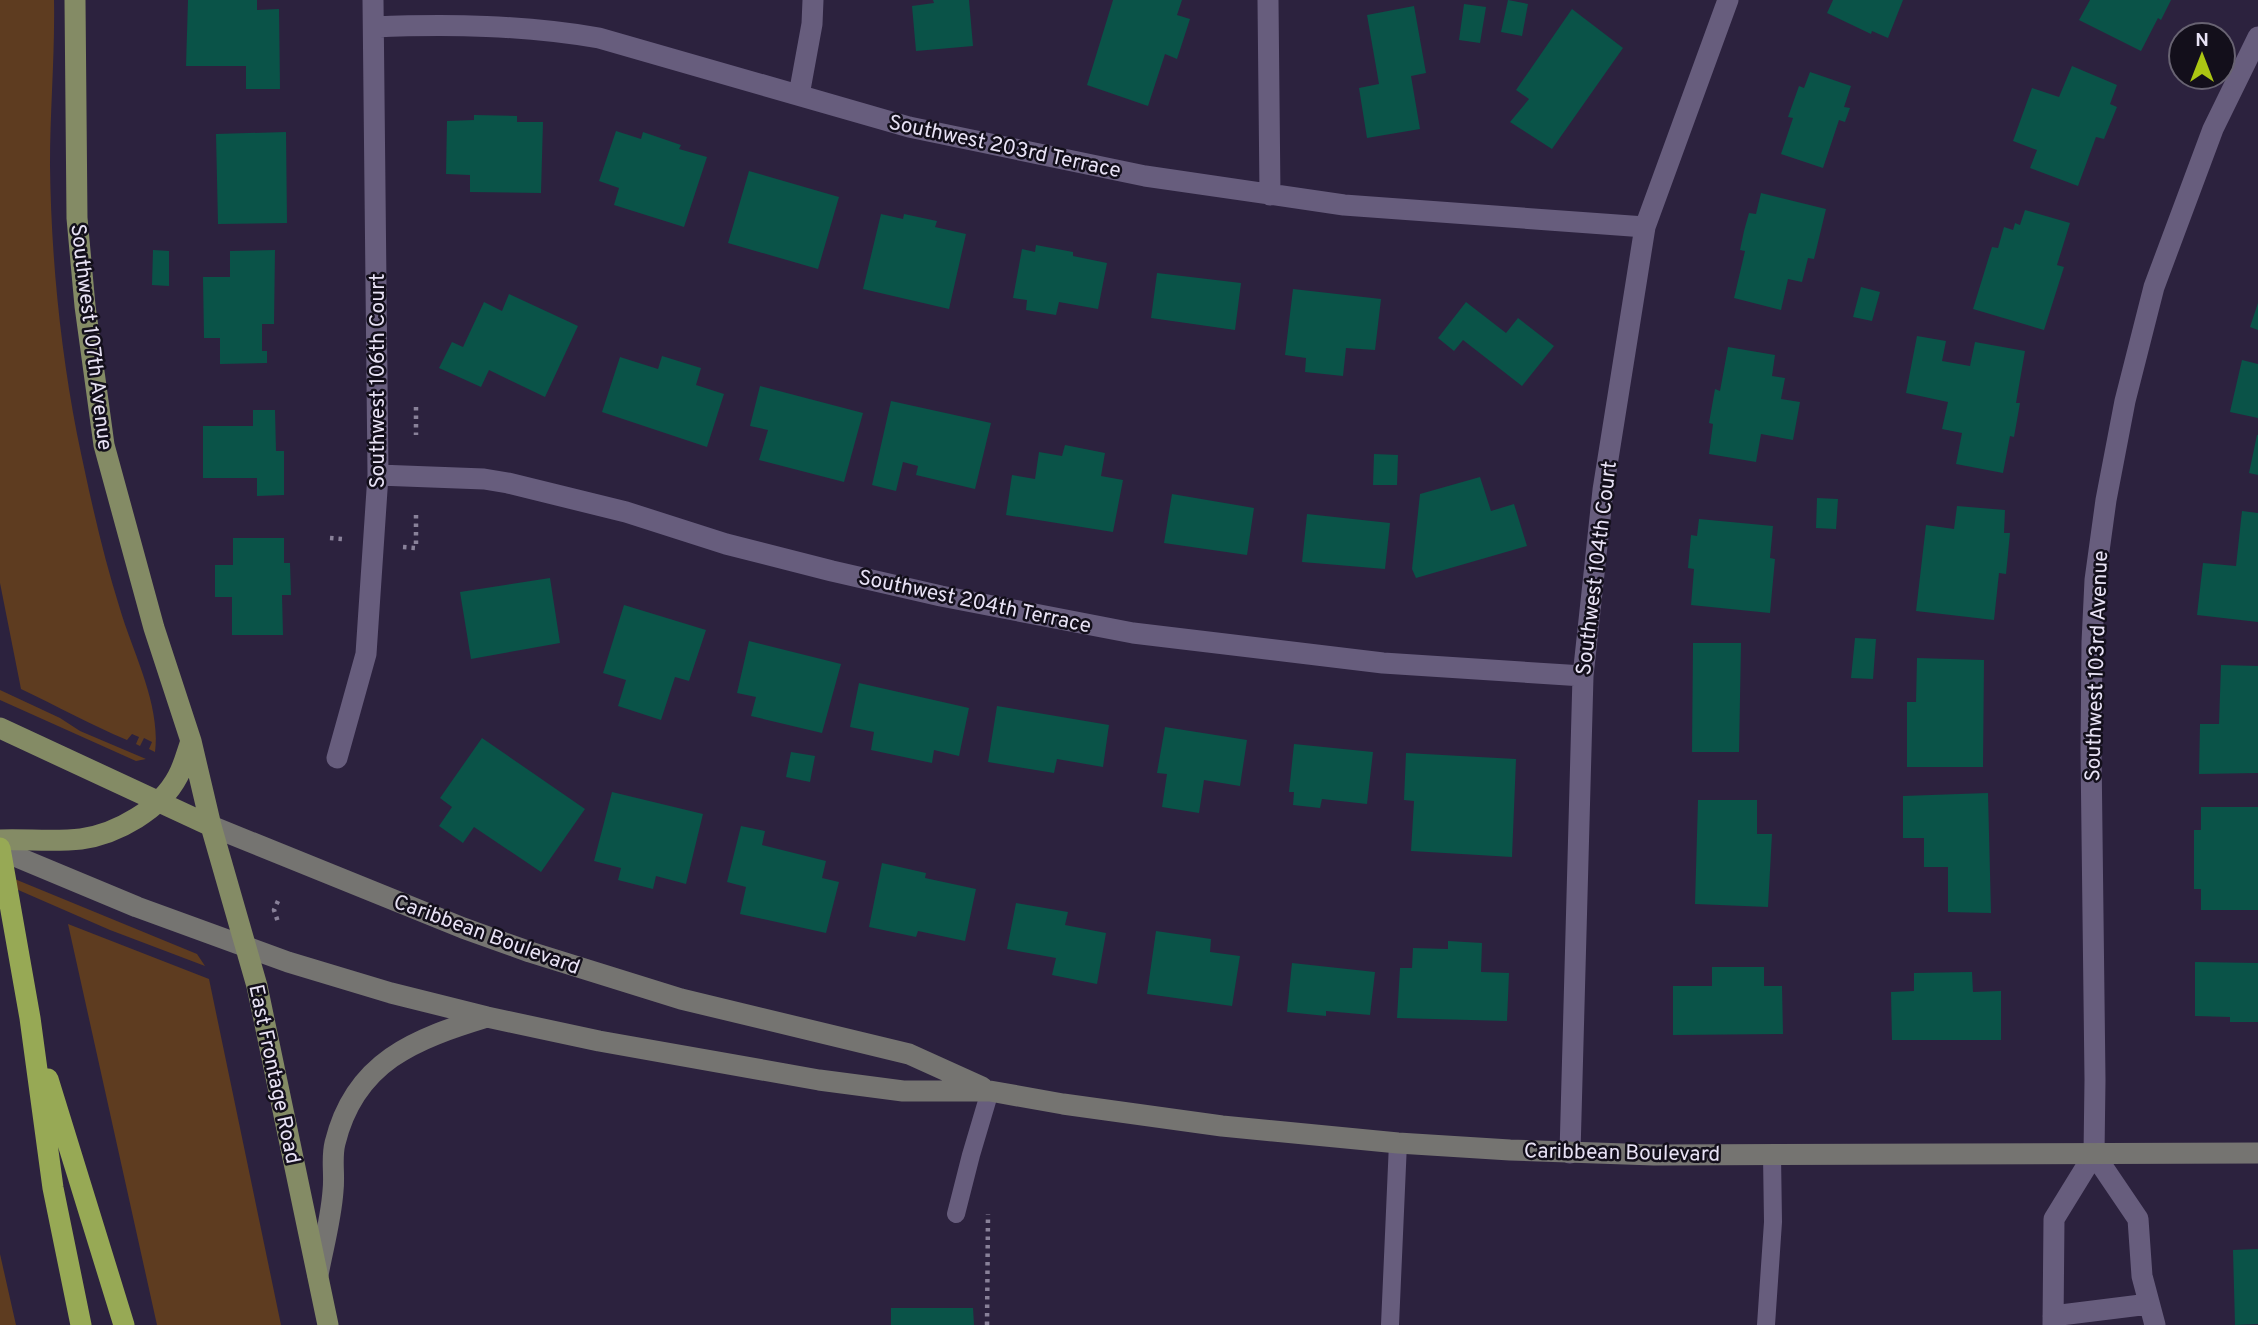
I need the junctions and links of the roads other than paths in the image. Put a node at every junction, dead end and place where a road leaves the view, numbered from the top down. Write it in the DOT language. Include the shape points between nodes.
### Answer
graph roads {
  1 [pos="75,0"];
  2 [pos="373,0"];
  3 [pos="814,0"];
  4 [pos="1268,0"];
  5 [pos="1728,0"];
  6 [pos="374,27"];
  7 [pos="2258,37"];
  8 [pos="799,95"];
  9 [pos="1270,195"];
  10 [pos="1645,227"];
  11 [pos="378,475"];
  12 [pos="1583,676"];
  13 [pos="0,728"];
  14 [pos="191,741"];
  15 [pos="337,758"];
  16 [pos="159,803"];
  17 [pos="211,827"];
  18 [pos="0,840"];
  19 [pos="0,849"];
  20 [pos="247,947"];
  21 [pos="487,1017"];
  22 [pos="30,1018"];
  23 [pos="990,1091"];
  24 [pos="1398,1143"];
  25 [pos="1570,1153"];
  26 [pos="2258,1153"];
  27 [pos="2094,1154"];
  28 [pos="1772,1155"];
  29 [pos="956,1214"];
  30 [pos="318,1275"];
  31 [pos="2149,1304"];
  32 [pos="2053,1320"];
  33 [pos="81,1325"];
  34 [pos="124,1325"];
  35 [pos="328,1325"];
  36 [pos="1390,1325"];
  37 [pos="1766,1325"];
  38 [pos="2155,1325"];
  1 -- 14 [label="main road, Southwest 107th Avenue" via="77,218 96,393 116,495"];
  2 -- 6 [label="street, Southwest 106th Court"];
  3 -- 8 [label="street"];
  4 -- 9 [label="street"];
  5 -- 10 [label="street, Southwest 104th Court"];
  6 -- 8 [label="street, Southwest 203rd Terrace" via="426,24 559,31 637,48"];
  6 -- 11 [label="street, Southwest 106th Court"];
  7 -- 27 [label="street, Southwest 103rd Avenue" via="2213,129 2154,287 2125,401 2104,512 2094,612 2091,751"];
  8 -- 9 [label="street, Southwest 203rd Terrace" via="909,127 1025,153"];
  9 -- 10 [label="street, Southwest 203rd Terrace" via="1344,205"];
  10 -- 12 [label="street, Southwest 104th Court" via="1603,490"];
  11 -- 12 [label="street, Southwest 204th Terrace" via="484,479 530,488 846,574 1133,633 1383,663"];
  11 -- 15 [label="street, Southwest 106th Court" via="366,654"];
  12 -- 25 [label="street, Southwest 104th Court"];
  13 -- 16 [label="main road, Caribbean Boulevard"];
  14 -- 16 [label="main road" via="178,777"];
  14 -- 17 [label="main road, Southwest 107th Avenue"];
  16 -- 17 [label="main road, Caribbean Boulevard"];
  16 -- 18 [label="main road" via="100,835"];
  17 -- 20 [label="main road, East Frontage Road"];
  17 -- 23 [label="street, Caribbean Boulevard" via="530,952 681,999 909,1054"];
  19 -- 20 [label="street, Caribbean Boulevard"];
  19 -- 22 [label="highway"];
  20 -- 21 [label="street, Caribbean Boulevard" via="391,993"];
  20 -- 30 [label="main road, East Frontage Road"];
  21 -- 23 [label="street, Caribbean Boulevard" via="819,1080 903,1091"];
  21 -- 30 [label="street" via="434,1033 401,1050 355,1095 335,1143 334,1189"];
  22 -- 33 [label="highway" via="53,1188"];
  22 -- 34 [label="highway"];
  23 -- 24 [label="street, Caribbean Boulevard" via="1222,1126"];
  23 -- 29 [label="lane"];
  24 -- 25 [label="street, Caribbean Boulevard"];
  24 -- 36 [label="lane"];
  25 -- 28 [label="street, Caribbean Boulevard"];
  26 -- 27 [label="street, Caribbean Boulevard"];
  27 -- 28 [label="street, Caribbean Boulevard"];
  27 -- 31 [label="street" via="2138,1219"];
  27 -- 32 [label="street" via="2054,1219"];
  28 -- 37 [label="lane"];
  30 -- 35 [label="main road, East Frontage Road"];
  31 -- 32 [label="street"];
  31 -- 38 [label="street"];
}
